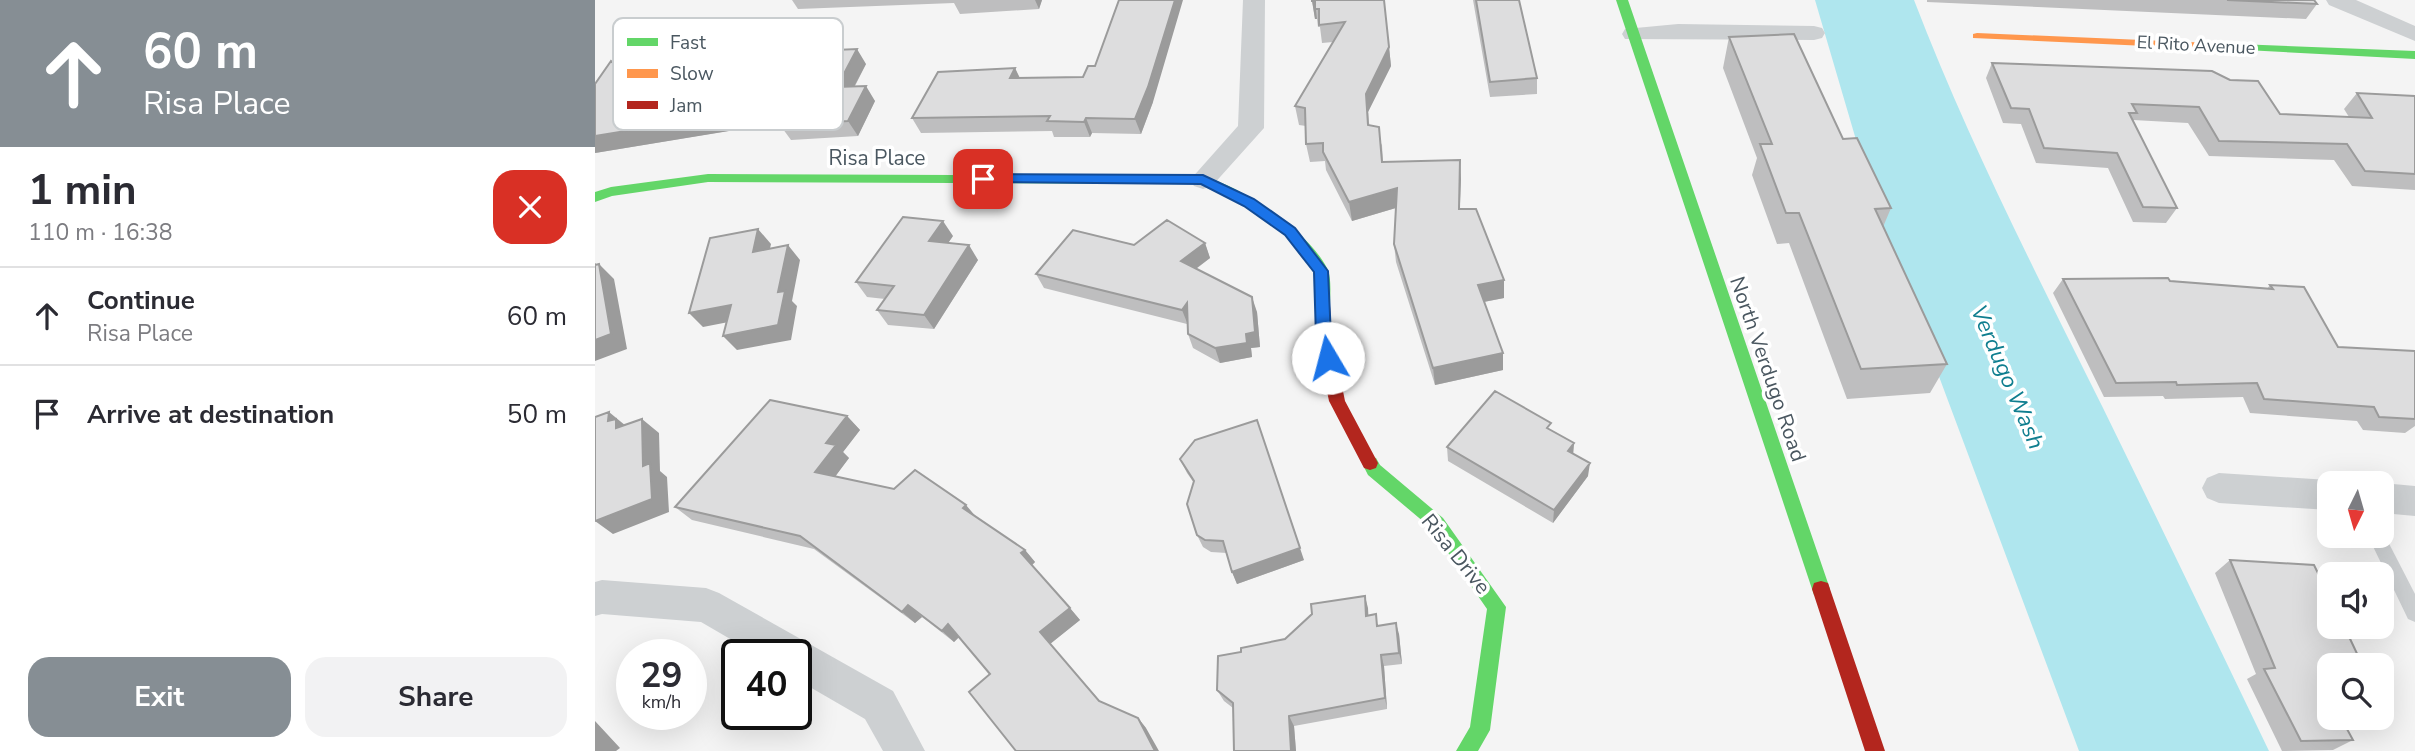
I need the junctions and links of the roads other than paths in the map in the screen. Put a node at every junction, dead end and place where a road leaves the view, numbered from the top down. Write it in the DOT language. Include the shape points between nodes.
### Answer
graph roads {
  1 [pos="1254,0"];
  2 [pos="1622,0"];
  3 [pos="2337,0"];
  4 [pos="1814,33"];
  5 [pos="1633,34"];
  6 [pos="2415,34"];
  7 [pos="1977,36"];
  8 [pos="2415,55"];
  9 [pos="1203,180"];
  10 [pos="595,197"];
  11 [pos="2219,488"];
  12 [pos="2317,494"];
  13 [pos="2394,499"];
  14 [pos="2415,500"];
  15 [pos="2383,548"];
  16 [pos="595,599"];
  17 [pos="2415,613"];
  18 [pos="765,639"];
  19 [pos="812,667"];
  20 [pos="905,751"];
  21 [pos="1466,751"];
  22 [pos="1875,751"];
  1 -- 9 [label="street" via="1251,128"];
  2 -- 5 [label="street, North Verdugo Road"];
  3 -- 6 [label="street"];
  4 -- 5 [label="street"];
  5 -- 22 [label="street, North Verdugo Road"];
  7 -- 8 [label="street, El Rito Avenue"];
  9 -- 10 [label="street, Risa Place" via="708,178"];
  9 -- 21 [label="street, Risa Drive" via="1249,203 1290,232 1321,271 1324,337 1337,401 1374,470 1437,523 1497,607 1479,730"];
  11 -- 12 [label="street"];
  13 -- 14 [label="street"];
  15 -- 17 [label="lane"];
  16 -- 18 [label="street" via="706,605"];
  19 -- 20 [label="street" via="879,705"];
}
